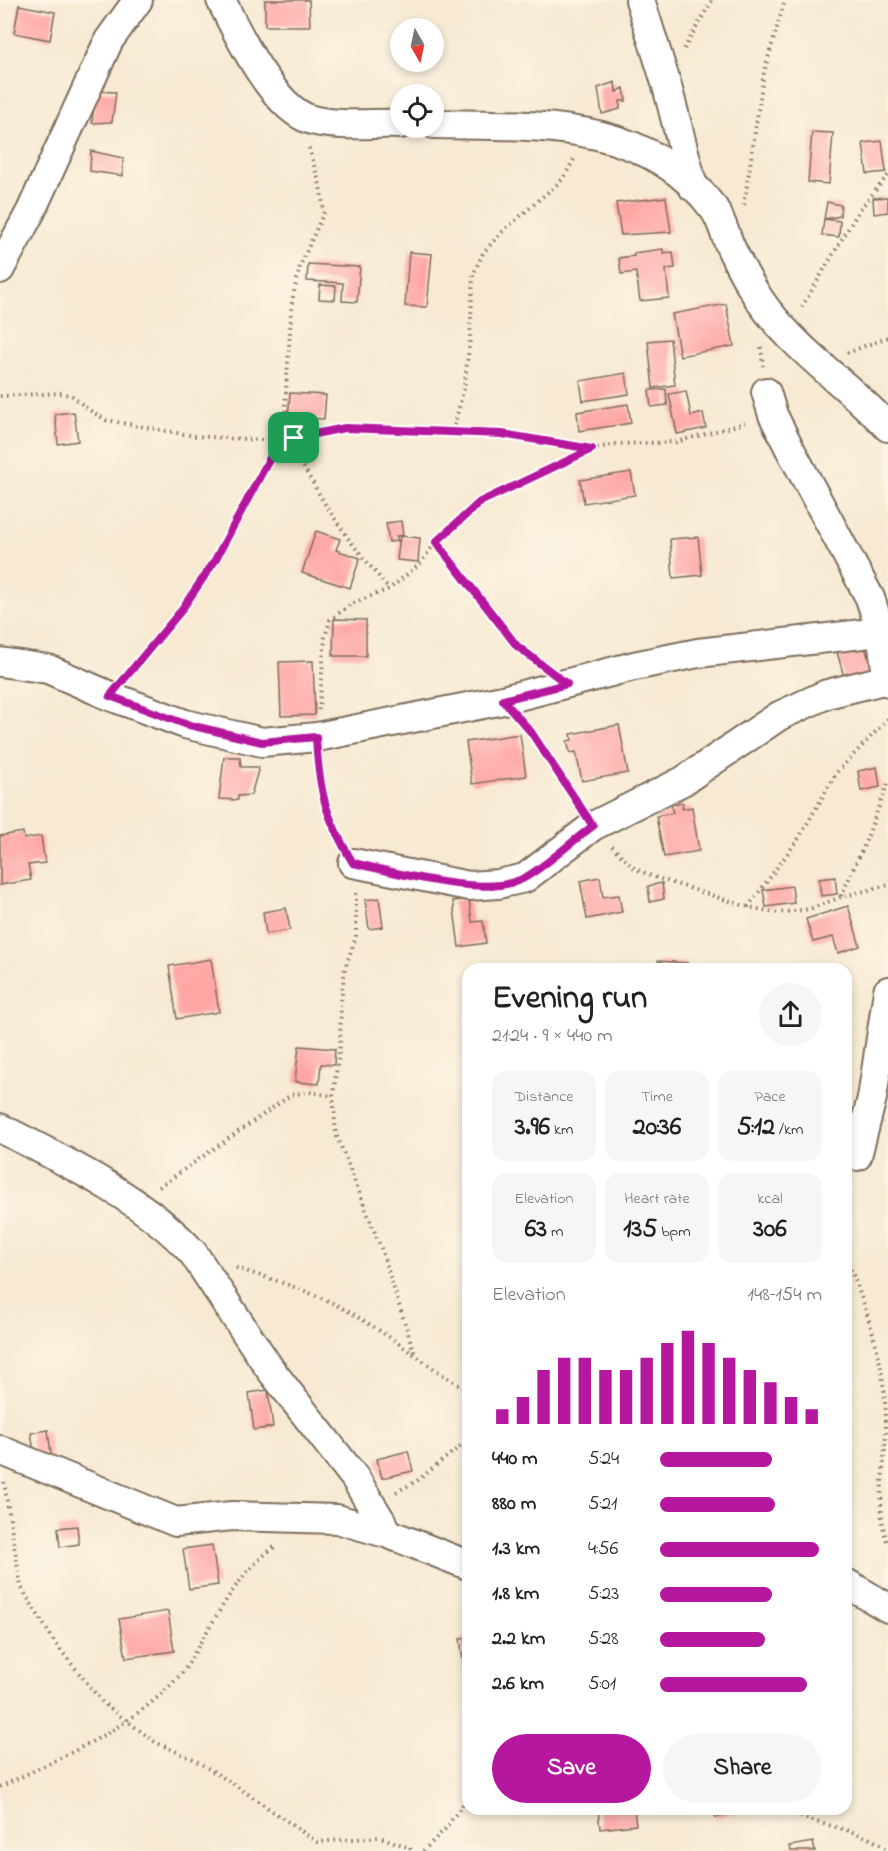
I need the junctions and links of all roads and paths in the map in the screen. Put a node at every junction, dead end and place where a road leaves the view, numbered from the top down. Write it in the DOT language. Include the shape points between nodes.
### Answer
graph roads {
  1 [pos="138,0"];
  2 [pos="220,0"];
  3 [pos="640,0"];
  4 [pos="712,0"];
  5 [pos="785,0"];
  6 [pos="668,86"];
  7 [pos="298,113"];
  8 [pos="390,124"];
  9 [pos="444,124"];
  10 [pos="589,133"];
  11 [pos="888,175"];
  12 [pos="693,187"];
  13 [pos="743,208"];
  14 [pos="0,269"];
  15 [pos="787,330"];
  16 [pos="888,337"];
  17 [pos="820,364"];
  18 [pos="0,396"];
  19 [pos="769,404"];
  20 [pos="888,427"];
  21 [pos="453,430"];
  22 [pos="294,438"];
  23 [pos="279,441"];
  24 [pos="592,449"];
  25 [pos="436,542"];
  26 [pos="389,589"];
  27 [pos="885,632"];
  28 [pos="0,662"];
  29 [pos="888,680"];
  30 [pos="567,684"];
  31 [pos="110,696"];
  32 [pos="503,700"];
  33 [pos="888,718"];
  34 [pos="316,737"];
  35 [pos="888,783"];
  36 [pos="593,826"];
  37 [pos="353,863"];
  38 [pos="888,885"];
  39 [pos="841,897"];
  40 [pos="748,907"];
  41 [pos="888,991"];
  42 [pos="333,1096"];
  43 [pos="888,1120"];
  44 [pos="0,1128"];
  45 [pos="852,1160"];
  46 [pos="852,1162"];
  47 [pos="133,1203"];
  48 [pos="193,1253"];
  49 [pos="852,1273"];
  50 [pos="414,1352"];
  51 [pos="462,1387"];
  52 [pos="462,1445"];
  53 [pos="0,1450"];
  54 [pos="4,1481"];
  55 [pos="373,1509"];
  56 [pos="389,1534"];
  57 [pos="282,1542"];
  58 [pos="888,1544"];
  59 [pos="462,1563"];
  60 [pos="852,1586"];
  61 [pos="888,1608"];
  62 [pos="126,1721"];
  63 [pos="0,1787"];
  64 [pos="462,1805"];
  65 [pos="794,1815"];
  66 [pos="888,1850"];
  67 [pos="411,1851"];
  68 [pos="423,1851"];
  1 -- 14 [label="street" via="109,40 31,211"];
  2 -- 7 [label="street" via="259,69"];
  3 -- 6 [label="street"];
  4 -- 6 [label="path"];
  5 -- 13 [label="path" via="764,72"];
  6 -- 12 [label="street"];
  7 -- 8 [label="street" via="311,120"];
  7 -- 22 [label="path" via="324,212 300,266 288,327 285,407"];
  9 -- 10 [label="street"];
  10 -- 12 [label="street" via="647,150 679,171"];
  10 -- 21 [label="path" via="563,179 483,253 473,275 464,388"];
  11 -- 15 [label="path" via="858,212"];
  12 -- 15 [label="street" via="715,210 759,298"];
  15 -- 17 [label="street"];
  16 -- 17 [label="path"];
  17 -- 20 [label="street"];
  18 -- 23 [label="path" via="62,393 106,420 144,429"];
  19 -- 24 [label="path" via="676,442"];
  19 -- 27 [label="street"];
  21 -- 22 [label="path" via="345,428"];
  21 -- 24 [label="path"];
  22 -- 23 [label="path"];
  22 -- 26 [label="path" via="302,464 323,501"];
  23 -- 31 [label="path" via="214,562 180,612"];
  24 -- 25 [label="path" via="480,502"];
  25 -- 26 [label="path" via="419,565"];
  25 -- 30 [label="path" via="517,646"];
  26 -- 34 [label="path" via="351,604 330,620 322,660"];
  27 -- 29 [label="street"];
  27 -- 30 [label="street" via="698,653"];
  28 -- 31 [label="street" via="48,669"];
  29 -- 36 [label="street" via="827,694 803,704 683,781"];
  30 -- 32 [label="street"];
  31 -- 34 [label="street" via="185,724 262,742"];
  32 -- 34 [label="street"];
  32 -- 36 [label="path" via="531,732"];
  33 -- 40 [label="path" via="837,772 799,838"];
  34 -- 37 [label="path" via="321,795"];
  35 -- 39 [label="path"];
  36 -- 37 [label="street" via="525,878 498,884 469,886"];
  36 -- 40 [label="path" via="632,867"];
  37 -- 42 [label="path" via="356,938 345,968"];
  38 -- 39 [label="path"];
  39 -- 40 [label="path" via="810,909 778,913"];
  41 -- 45 [label="street" via="872,1098"];
  42 -- 47 [label="path" via="309,1092 291,1095"];
  42 -- 50 [label="path" via="336,1134 381,1248"];
  43 -- 46 [label="street"];
  44 -- 47 [label="street"];
  47 -- 48 [label="street"];
  48 -- 50 [label="path" via="340,1307"];
  48 -- 55 [label="street" via="275,1377 355,1478"];
  49 -- 58 [label="path" via="872,1324 881,1368 886,1433 880,1518"];
  50 -- 51 [label="path"];
  52 -- 55 [label="path" via="417,1481"];
  53 -- 56 [label="street" via="176,1522 232,1516 337,1519"];
  54 -- 62 [label="path" via="21,1587 62,1652 103,1703"];
  55 -- 56 [label="street"];
  56 -- 59 [label="street"];
  57 -- 62 [label="path" via="239,1580 182,1673"];
  60 -- 61 [label="street"];
  62 -- 63 [label="path" via="108,1735"];
  62 -- 67 [label="path" via="155,1742 193,1759 235,1785 317,1842 380,1837"];
  64 -- 68 [label="path"];
  65 -- 66 [label="path" via="858,1833"];
}
